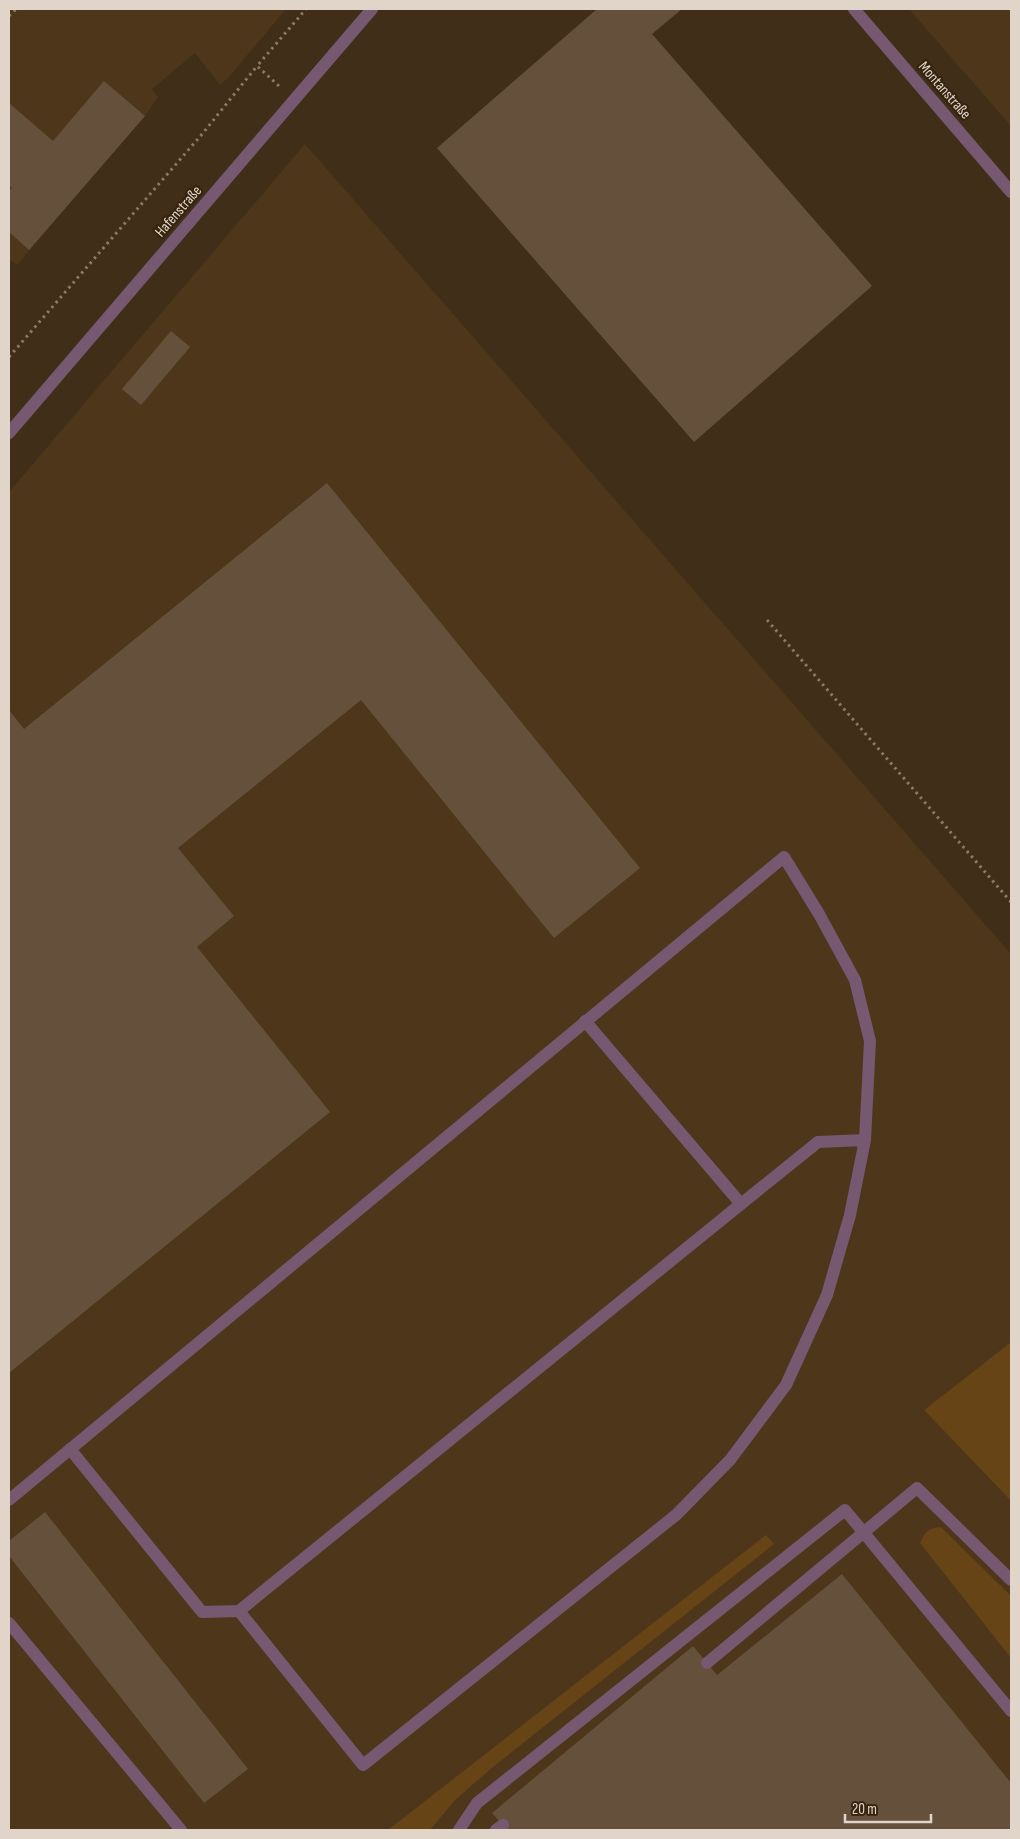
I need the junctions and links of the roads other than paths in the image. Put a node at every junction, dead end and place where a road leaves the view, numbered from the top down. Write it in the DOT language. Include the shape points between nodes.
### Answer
graph roads {
  1 [pos="372,9"];
  2 [pos="854,9"];
  3 [pos="1011,192"];
  4 [pos="9,433"];
  5 [pos="585,1021"];
  6 [pos="865,1140"];
  7 [pos="741,1204"];
  8 [pos="70,1449"];
  9 [pos="9,1500"];
  10 [pos="863,1532"];
  11 [pos="1011,1580"];
  12 [pos="239,1610"];
  13 [pos="9,1623"];
  14 [pos="707,1663"];
  15 [pos="1011,1711"];
  16 [pos="181,1830"];
  17 [pos="459,1830"];
  1 -- 4 [label="street, Hafenstraße"];
  2 -- 3 [label="street, Montanstraße"];
  5 -- 6 [label="street" via="784,857 854,980 870,1041"];
  5 -- 7 [label="street"];
  5 -- 8 [label="street"];
  6 -- 7 [label="street" via="818,1142"];
  6 -- 12 [label="street" via="850,1215 827,1295 786,1385 730,1460 676,1515 363,1765"];
  7 -- 12 [label="street"];
  8 -- 9 [label="street"];
  8 -- 12 [label="street" via="202,1612"];
  10 -- 11 [label="street" via="917,1488"];
  10 -- 14 [label="street"];
  10 -- 15 [label="street"];
  10 -- 17 [label="street" via="845,1510 477,1803"];
  13 -- 16 [label="street"];
}
